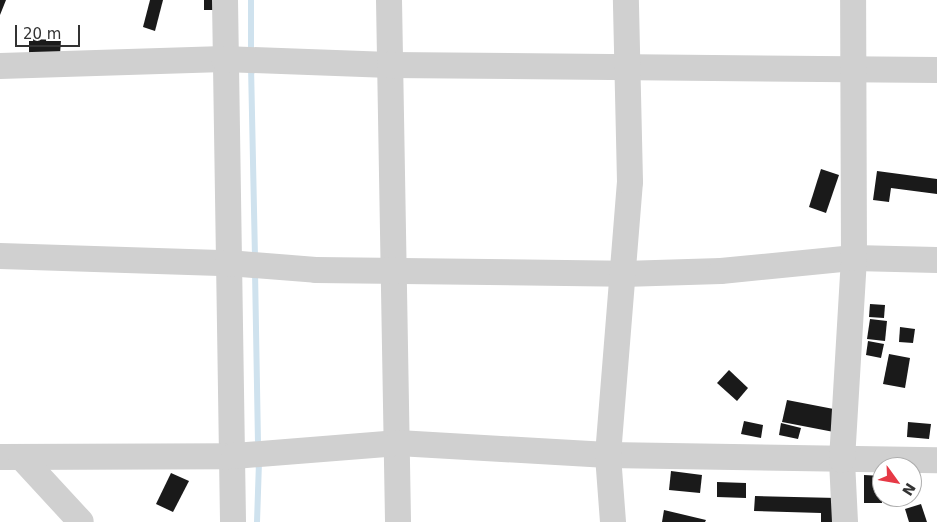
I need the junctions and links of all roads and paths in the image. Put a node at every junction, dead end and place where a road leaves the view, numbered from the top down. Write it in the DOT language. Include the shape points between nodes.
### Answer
graph roads {
  1 [pos="225,0"];
  2 [pos="390,0"];
  3 [pos="626,0"];
  4 [pos="853,0"];
  5 [pos="224,59"];
  6 [pos="390,65"];
  7 [pos="0,66"];
  8 [pos="627,66"];
  9 [pos="855,68"];
  10 [pos="937,70"];
  11 [pos="0,256"];
  12 [pos="854,258"];
  13 [pos="937,260"];
  14 [pos="228,263"];
  15 [pos="395,272"];
  16 [pos="623,274"];
  17 [pos="398,443"];
  18 [pos="234,456"];
  19 [pos="608,456"];
  20 [pos="11,457"];
  21 [pos="842,460"];
  22 [pos="937,460"];
  23 [pos="80,522"];
  24 [pos="233,522"];
  25 [pos="398,522"];
  26 [pos="613,522"];
  27 [pos="845,522"];
  1 -- 5 [label="street"];
  2 -- 6 [label="street"];
  3 -- 8 [label="street"];
  4 -- 9 [label="street"];
  5 -- 6 [label="street"];
  5 -- 7 [label="street"];
  5 -- 14 [label="street"];
  6 -- 8 [label="street"];
  6 -- 15 [label="street"];
  8 -- 9 [label="street"];
  8 -- 16 [label="street" via="630,182"];
  9 -- 10 [label="street"];
  9 -- 12 [label="street"];
  11 -- 14 [label="street"];
  12 -- 13 [label="street"];
  12 -- 16 [label="street" via="721,272"];
  12 -- 21 [label="street"];
  14 -- 15 [label="street"];
  14 -- 18 [label="street"];
  15 -- 16 [label="street"];
  15 -- 17 [label="street"];
  16 -- 19 [label="street"];
  17 -- 18 [label="street"];
  17 -- 19 [label="street"];
  17 -- 25 [label="street"];
  18 -- 20 [label="street"];
  18 -- 24 [label="street"];
  19 -- 21 [label="street"];
  19 -- 26 [label="street"];
  20 -- 23 [label="street"];
  21 -- 22 [label="street"];
  21 -- 27 [label="street"];
}
